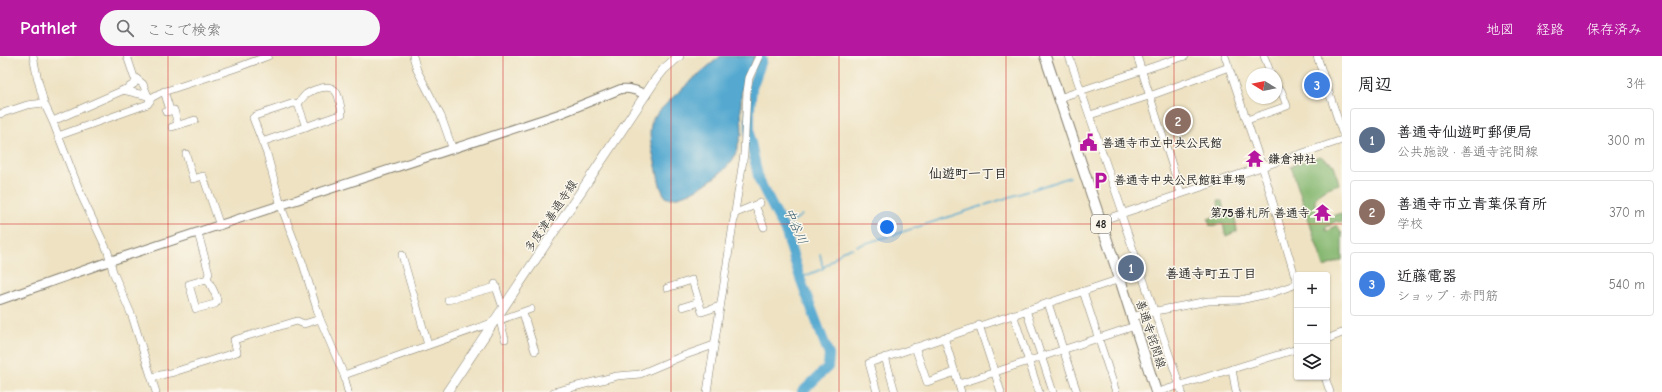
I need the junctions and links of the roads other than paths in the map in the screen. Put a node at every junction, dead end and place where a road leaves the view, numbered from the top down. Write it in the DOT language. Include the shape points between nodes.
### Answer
graph roads {
  1 [pos="33,56"];
  2 [pos="127,56"];
  3 [pos="268,56"];
  4 [pos="413,56"];
  5 [pos="679,56"];
  6 [pos="759,56"];
  7 [pos="1045,56"];
  8 [pos="1069,56"];
  9 [pos="1137,56"];
  10 [pos="1185,56"];
  11 [pos="1225,56"];
  12 [pos="1264,56"];
  13 [pos="1317,56"];
  14 [pos="1229,67"];
  15 [pos="1269,68"];
  16 [pos="1141,70"];
  17 [pos="137,79"];
  18 [pos="123,90"];
  19 [pos="1080,90"];
  20 [pos="164,91"];
  21 [pos="1282,93"];
  22 [pos="646,95"];
  23 [pos="1150,96"];
  24 [pos="149,98"];
  25 [pos="1059,98"];
  26 [pos="44,103"];
  27 [pos="298,104"];
  28 [pos="0,114"];
  29 [pos="1090,115"];
  30 [pos="195,120"];
  31 [pos="1247,120"];
  32 [pos="53,121"];
  33 [pos="306,127"];
  34 [pos="1342,132"];
  35 [pos="58,136"];
  36 [pos="1342,140"];
  37 [pos="262,142"];
  38 [pos="453,150"];
  39 [pos="186,154"];
  40 [pos="1262,166"];
  41 [pos="1181,193"];
  42 [pos="281,206"];
  43 [pos="736,213"];
  44 [pos="1122,213"];
  45 [pos="1100,221"];
  46 [pos="220,226"];
  47 [pos="764,227"];
  48 [pos="198,233"];
  49 [pos="402,255"];
  50 [pos="110,261"];
  51 [pos="1294,274"];
  52 [pos="207,279"];
  53 [pos="1120,279"];
  54 [pos="1294,285"];
  55 [pos="667,288"];
  56 [pos="1083,291"];
  57 [pos="0,300"];
  58 [pos="448,300"];
  59 [pos="699,302"];
  60 [pos="1048,303"];
  61 [pos="684,306"];
  62 [pos="720,306"];
  63 [pos="503,308"];
  64 [pos="530,309"];
  65 [pos="1026,310"];
  66 [pos="1154,311"];
  67 [pos="522,313"];
  68 [pos="1013,314"];
  69 [pos="320,319"];
  70 [pos="1134,321"];
  71 [pos="496,322"];
  72 [pos="979,325"];
  73 [pos="1342,333"];
  74 [pos="944,337"];
  75 [pos="1098,338"];
  76 [pos="1330,338"];
  77 [pos="505,340"];
  78 [pos="428,345"];
  79 [pos="714,345"];
  80 [pos="915,347"];
  81 [pos="1064,349"];
  82 [pos="1294,350"];
  83 [pos="535,351"];
  84 [pos="1042,357"];
  85 [pos="884,358"];
  86 [pos="1029,361"];
  87 [pos="1232,369"];
  88 [pos="955,372"];
  89 [pos="994,372"];
  90 [pos="344,375"];
  91 [pos="152,377"];
  92 [pos="1326,380"];
  93 [pos="959,384"];
  94 [pos="1180,389"];
  95 [pos="156,392"];
  96 [pos="348,392"];
  97 [pos="447,392"];
  98 [pos="554,392"];
  99 [pos="707,392"];
  100 [pos="877,392"];
  101 [pos="895,392"];
  102 [pos="961,392"];
  103 [pos="1001,392"];
  104 [pos="1040,392"];
  105 [pos="1053,392"];
  106 [pos="1077,392"];
  107 [pos="1116,392"];
  108 [pos="1157,392"];
  109 [pos="1236,392"];
  110 [pos="1330,392"];
  1 -- 26 [label="street"];
  2 -- 17 [label="street"];
  3 -- 20 [label="street"];
  4 -- 38 [label="street" via="417,70 442,116"];
  5 -- 22 [label="main road, 多度津善通寺線" via="664,69"];
  6 -- 43 [label="street" via="749,78 744,154"];
  7 -- 25 [label="main road, 善通寺詫間線 / 48"];
  8 -- 19 [label="street"];
  9 -- 16 [label="street"];
  10 -- 16 [label="street"];
  11 -- 14 [label="street"];
  12 -- 15 [label="street"];
  13 -- 34 [label="street"];
  14 -- 23 [label="street"];
  14 -- 31 [label="street"];
  16 -- 19 [label="street"];
  16 -- 23 [label="street"];
  17 -- 18 [label="street" via="134,84"];
  17 -- 24 [label="street" via="143,84"];
  18 -- 24 [label="street"];
  18 -- 32 [label="street"];
  19 -- 25 [label="street"];
  19 -- 29 [label="street"];
  20 -- 24 [label="street"];
  20 -- 30 [label="street" via="168,111 174,110 175,126"];
  21 -- 31 [label="street" via="1287,106"];
  22 -- 38 [label="street" via="628,88 621,89 559,114"];
  22 -- 63 [label="main road, 多度津善通寺線"];
  23 -- 29 [label="street"];
  23 -- 41 [label="street"];
  24 -- 35 [label="street" via="148,104"];
  25 -- 45 [label="main road, 善通寺詫間線 / 48"];
  26 -- 28 [label="street" via="27,105"];
  26 -- 32 [label="street"];
  27 -- 33 [label="street"];
  27 -- 33 [label="street" via="305,93 326,86 334,88 339,99 342,114"];
  27 -- 37 [label="street" via="294,103 253,118"];
  29 -- 44 [label="street"];
  31 -- 40 [label="street"];
  32 -- 35 [label="street"];
  33 -- 37 [label="street"];
  35 -- 50 [label="street"];
  36 -- 40 [label="street"];
  37 -- 42 [label="street"];
  38 -- 42 [label="street"];
  39 -- 46 [label="street" via="193,179 203,176"];
  40 -- 41 [label="street"];
  40 -- 51 [label="street"];
  41 -- 44 [label="street"];
  42 -- 46 [label="street"];
  42 -- 69 [label="street"];
  43 -- 47 [label="street" via="758,204"];
  43 -- 62 [label="street"];
  44 -- 45 [label="street"];
  44 -- 66 [label="street"];
  45 -- 53 [label="main road, 善通寺詫間線 / 48"];
  46 -- 48 [label="street"];
  48 -- 50 [label="street"];
  48 -- 52 [label="street" via="209,273"];
  49 -- 78 [label="street"];
  50 -- 57 [label="street"];
  50 -- 91 [label="street"];
  52 -- 52 [label="street" via="189,284 196,309 215,304 217,301"];
  53 -- 56 [label="street"];
  53 -- 70 [label="main road, 善通寺詫間線 / 48"];
  54 -- 66 [label="street" via="1240,300 1208,301"];
  55 -- 59 [label="street" via="692,280"];
  56 -- 60 [label="street"];
  56 -- 75 [label="street"];
  58 -- 63 [label="street" via="470,298 496,286"];
  59 -- 61 [label="street"];
  59 -- 62 [label="street" via="702,312"];
  60 -- 65 [label="street"];
  60 -- 81 [label="street"];
  62 -- 79 [label="street"];
  63 -- 71 [label="main road, 多度津善通寺線"];
  64 -- 67 [label="street"];
  65 -- 68 [label="street"];
  65 -- 84 [label="street"];
  66 -- 70 [label="street"];
  66 -- 94 [label="street"];
  67 -- 71 [label="street"];
  67 -- 83 [label="street" via="528,339"];
  68 -- 72 [label="street"];
  68 -- 86 [label="street"];
  69 -- 90 [label="street"];
  69 -- 91 [label="street" via="304,324 297,321 234,340 236,352"];
  70 -- 75 [label="street"];
  70 -- 108 [label="main road, 善通寺詫間線 / 48"];
  71 -- 77 [label="street"];
  71 -- 78 [label="street"];
  71 -- 97 [label="main road, 多度津善通寺線"];
  72 -- 74 [label="street"];
  72 -- 89 [label="street"];
  73 -- 76 [label="street"];
  74 -- 80 [label="street"];
  74 -- 88 [label="street"];
  75 -- 81 [label="street"];
  75 -- 107 [label="street"];
  78 -- 90 [label="street"];
  79 -- 98 [label="street" via="680,356 640,374 617,376"];
  79 -- 99 [label="street"];
  80 -- 85 [label="street"];
  80 -- 88 [label="street" via="927,382"];
  81 -- 84 [label="street"];
  81 -- 106 [label="street"];
  82 -- 87 [label="street"];
  84 -- 86 [label="street"];
  84 -- 105 [label="street"];
  85 -- 100 [label="street" via="869,363"];
  85 -- 101 [label="street"];
  86 -- 89 [label="street"];
  86 -- 104 [label="street"];
  87 -- 94 [label="street"];
  87 -- 109 [label="street"];
  88 -- 93 [label="street"];
  89 -- 93 [label="street"];
  89 -- 103 [label="street"];
  90 -- 96 [label="street"];
  91 -- 95 [label="street"];
  92 -- 110 [label="street"];
  93 -- 102 [label="street"];
  94 -- 108 [label="street"];
}
